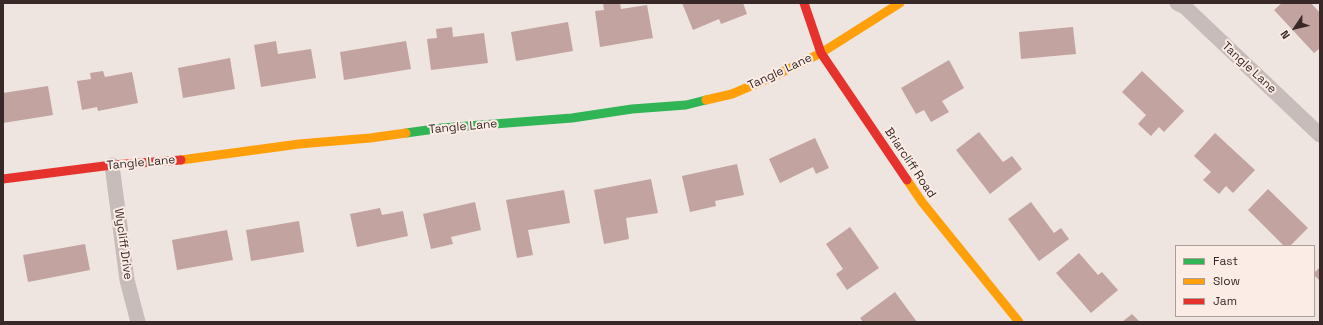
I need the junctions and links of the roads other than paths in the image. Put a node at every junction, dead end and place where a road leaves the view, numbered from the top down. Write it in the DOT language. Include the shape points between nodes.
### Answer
graph roads {
  1 [pos="804,3"];
  2 [pos="900,3"];
  3 [pos="1176,3"];
  4 [pos="822,53"];
  5 [pos="1320,135"];
  6 [pos="112,165"];
  7 [pos="3,179"];
  8 [pos="138,322"];
  9 [pos="1019,322"];
  1 -- 4 [label="street, Briarcliff Road"];
  2 -- 4 [label="street, Tangle Lane"];
  3 -- 5 [label="street, Tangle Lane" via="1185,7"];
  4 -- 6 [label="street, Tangle Lane" via="732,94 686,105 632,109 572,118 442,128 171,161"];
  4 -- 9 [label="street, Briarcliff Road" via="922,202"];
  6 -- 7 [label="street, Tangle Lane"];
  6 -- 8 [label="street, Wycliff Drive" via="127,280"];
}
